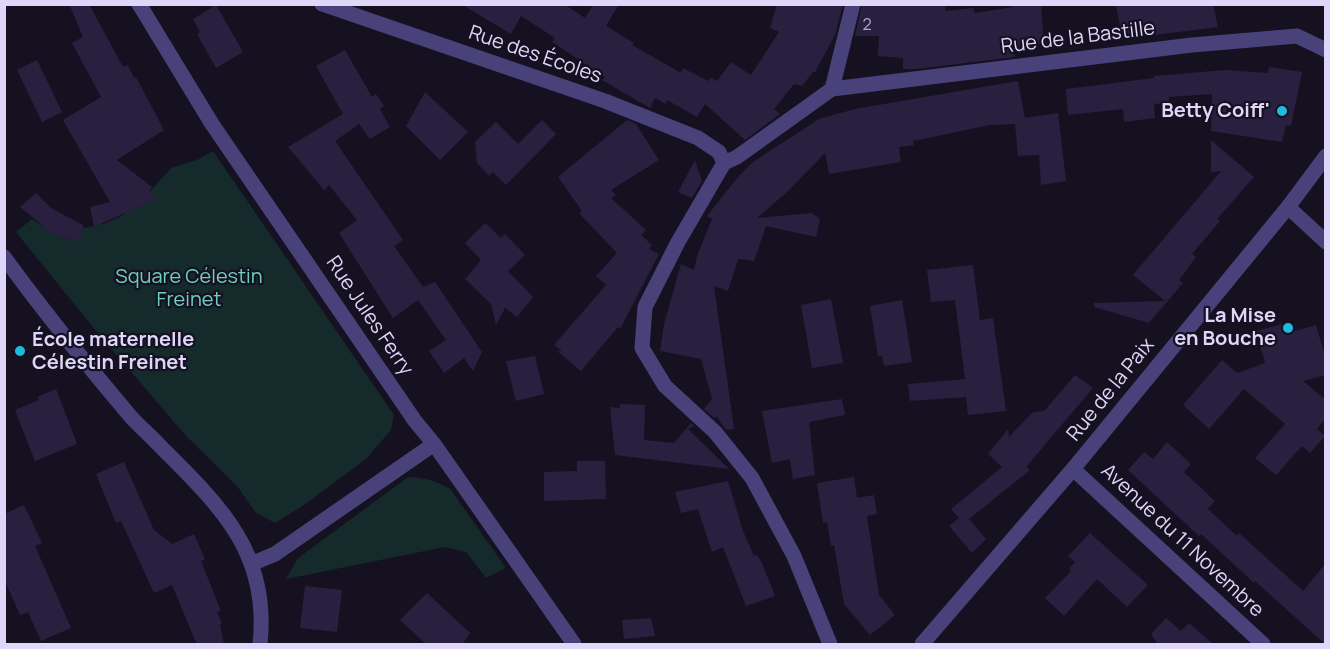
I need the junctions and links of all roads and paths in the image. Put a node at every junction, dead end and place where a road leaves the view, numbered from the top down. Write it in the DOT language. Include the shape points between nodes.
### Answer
graph roads {
  1 [pos="139,4"];
  2 [pos="322,4"];
  3 [pos="853,4"];
  4 [pos="1326,50"];
  5 [pos="832,89"];
  6 [pos="1326,156"];
  7 [pos="724,163"];
  8 [pos="1288,207"];
  9 [pos="1326,242"];
  10 [pos="4,256"];
  11 [pos="434,444"];
  12 [pos="1073,469"];
  13 [pos="251,564"];
  14 [pos="260,645"];
  15 [pos="574,645"];
  16 [pos="830,645"];
  17 [pos="922,645"];
  18 [pos="1263,645"];
  1 -- 11 [label="street, Rue Jules Ferry" via="212,124"];
  2 -- 7 [label="street, Rue des Écoles" via="605,101 698,138 719,152"];
  3 -- 5 [label="street"];
  4 -- 5 [label="street, Rue de la Bastille" via="1297,36"];
  5 -- 7 [label="street"];
  6 -- 8 [label="street, Rue de la Paix"];
  7 -- 16 [label="street" via="645,307 642,348 665,386 715,432 752,478 794,556"];
  8 -- 9 [label="street"];
  8 -- 12 [label="street, Rue de la Paix"];
  10 -- 13 [label="street" via="48,317 134,420 210,496 232,525"];
  11 -- 13 [label="street" via="274,554"];
  11 -- 15 [label="street, Rue Jules Ferry"];
  12 -- 17 [label="street, Rue de la Paix"];
  12 -- 18 [label="street, Avenue du 11 Novembre"];
  13 -- 14 [label="street" via="259,603"];
}
